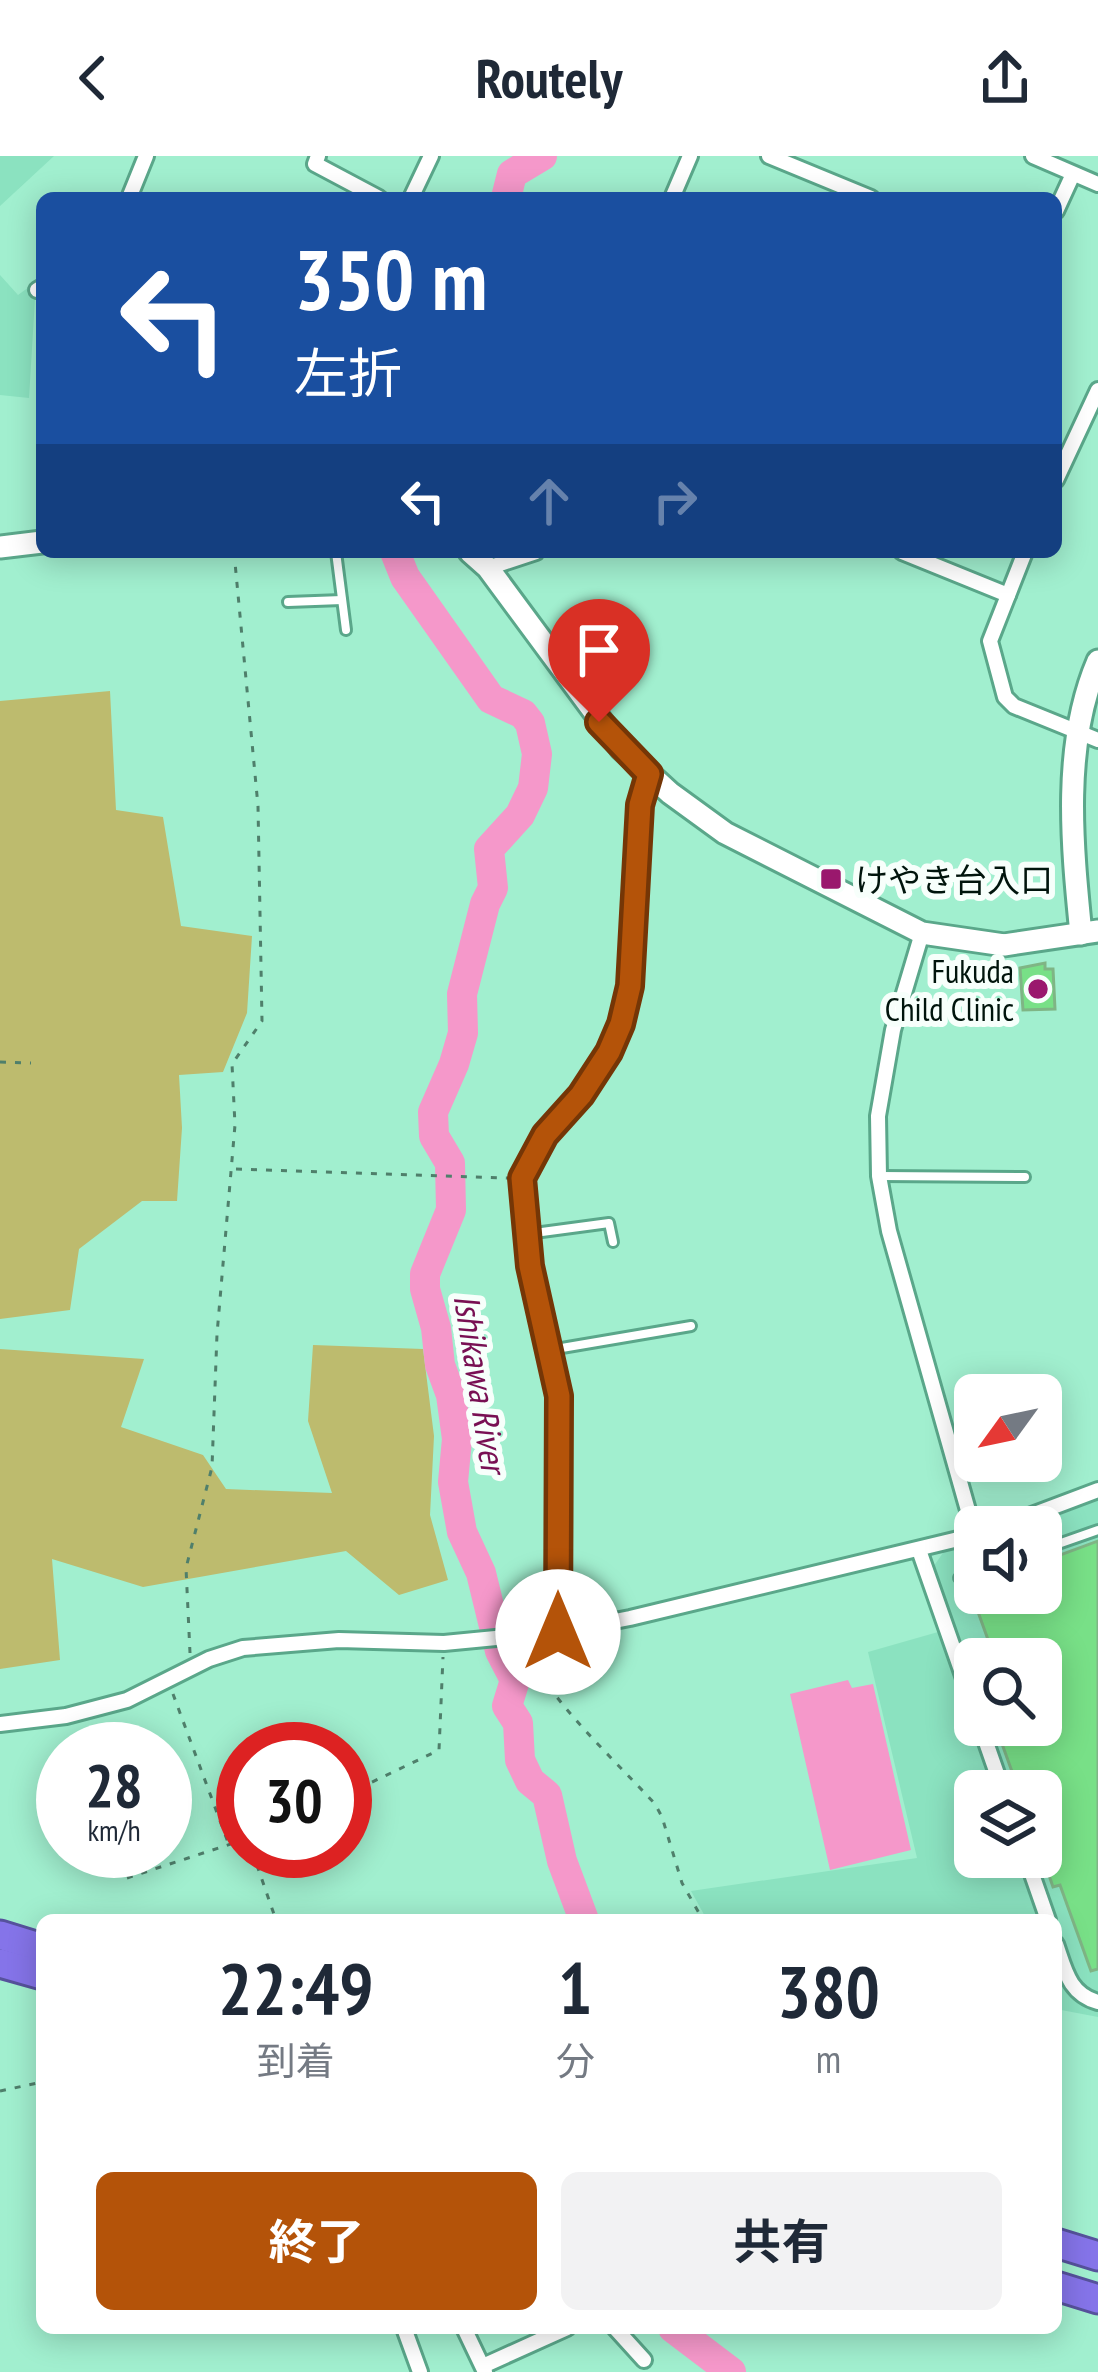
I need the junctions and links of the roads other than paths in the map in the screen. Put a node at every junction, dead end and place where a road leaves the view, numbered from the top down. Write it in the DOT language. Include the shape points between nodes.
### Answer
graph roads {
  1 [pos="146,156"];
  2 [pos="318,156"];
  3 [pos="431,156"];
  4 [pos="690,156"];
  5 [pos="769,156"];
  6 [pos="1033,156"];
  7 [pos="1072,174"];
  8 [pos="1098,184"];
  9 [pos="131,192"];
  10 [pos="368,192"];
  11 [pos="414,192"];
  12 [pos="675,192"];
  13 [pos="856,192"];
  14 [pos="1062,197"];
  15 [pos="1096,401"];
  16 [pos="1062,467"];
  17 [pos="36,543"];
  18 [pos="0,547"];
  19 [pos="337,558"];
  20 [pos="477,558"];
  21 [pos="518,558"];
  22 [pos="917,558"];
  23 [pos="1023,558"];
  24 [pos="488,568"];
  25 [pos="1008,595"];
  26 [pos="342,600"];
  27 [pos="288,602"];
  28 [pos="346,630"];
  29 [pos="1098,661"];
  30 [pos="1087,735"];
  31 [pos="649,774"];
  32 [pos="1090,932"];
  33 [pos="922,933"];
  34 [pos="879,1176"];
  35 [pos="1025,1177"];
  36 [pos="525,1234"];
  37 [pos="613,1242"];
  38 [pos="691,1326"];
  39 [pos="549,1351"];
  40 [pos="1098,1490"];
  41 [pos="967,1506"];
  42 [pos="1056,1506"];
  43 [pos="1098,1530"];
  44 [pos="954,1541"];
  45 [pos="1062,1543"];
  46 [pos="920,1550"];
  47 [pos="558,1632"];
  48 [pos="954,1649"];
  49 [pos="0,1724"];
  50 [pos="1033,1878"];
  51 [pos="1046,1914"];
  52 [pos="0,1935"];
  53 [pos="36,1946"];
  54 [pos="1062,1962"];
  55 [pos="0,1963"];
  56 [pos="36,1974"];
  57 [pos="1098,2002"];
  58 [pos="1062,2245"];
  59 [pos="1098,2256"];
  60 [pos="1062,2288"];
  61 [pos="1098,2299"];
  62 [pos="406,2334"];
  63 [pos="467,2334"];
  64 [pos="555,2334"];
  65 [pos="620,2334"];
  66 [pos="644,2360"];
  67 [pos="484,2369"];
  68 [pos="420,2372"];
  1 -- 9 [label="street"];
  2 -- 10 [label="street" via="315,164"];
  3 -- 11 [label="street"];
  4 -- 12 [label="street"];
  5 -- 13 [label="street"];
  6 -- 7 [label="street"];
  7 -- 8 [label="street"];
  7 -- 14 [label="street"];
  15 -- 16 [label="street"];
  17 -- 18 [label="street"];
  19 -- 26 [label="lane"];
  20 -- 24 [label="street"];
  21 -- 24 [label="street"];
  22 -- 25 [label="street"];
  23 -- 25 [label="street"];
  24 -- 31 [label="street" via="599,722"];
  25 -- 30 [label="street" via="990,641 1005,697"];
  26 -- 27 [label="lane"];
  26 -- 28 [label="lane"];
  29 -- 30 [label="street"];
  30 -- 32 [label="street" via="1072,764"];
  31 -- 33 [label="street" via="725,832"];
  31 -- 36 [label="street" via="621,1024 522,1178"];
  32 -- 33 [label="street" via="1004,945"];
  33 -- 34 [label="street" via="885,1073"];
  34 -- 35 [label="lane"];
  34 -- 41 [label="street"];
  36 -- 37 [label="lane" via="609,1223"];
  36 -- 39 [label="street"];
  38 -- 39 [label="lane"];
  39 -- 47 [label="street" via="559,1396"];
  40 -- 42 [label="street"];
  43 -- 45 [label="lane"];
  44 -- 46 [label="street"];
  46 -- 47 [label="street"];
  46 -- 48 [label="street"];
  47 -- 49 [label="street" via="443,1643 274,1644 226,1652 127,1700"];
  50 -- 51 [label="street"];
  52 -- 53 [label="highway"];
  54 -- 57 [label="street" via="1077,1993"];
  55 -- 56 [label="highway"];
  58 -- 59 [label="highway"];
  60 -- 61 [label="highway"];
  62 -- 68 [label="street"];
  63 -- 67 [label="street"];
  64 -- 67 [label="street"];
  65 -- 66 [label="street"];
}
